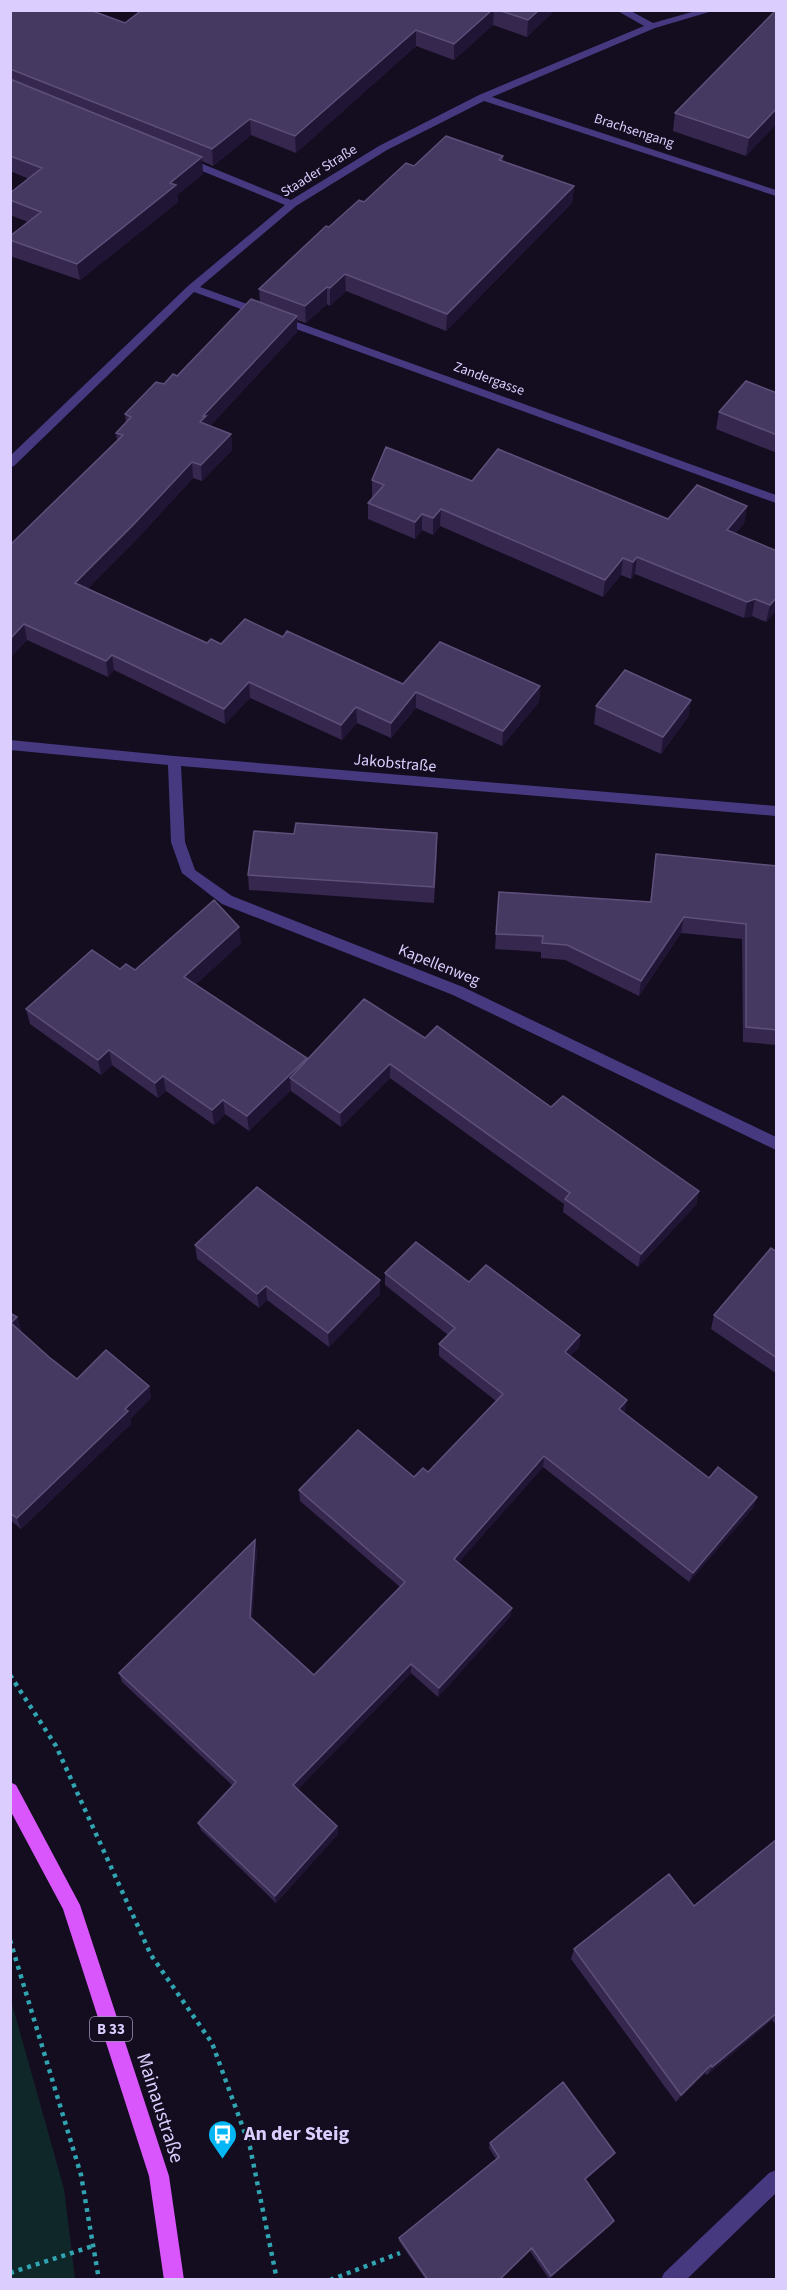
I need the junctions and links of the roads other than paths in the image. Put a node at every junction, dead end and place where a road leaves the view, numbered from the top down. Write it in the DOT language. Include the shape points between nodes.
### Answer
graph roads {
  1 [pos="620,10"];
  2 [pos="712,10"];
  3 [pos="652,26"];
  4 [pos="483,98"];
  5 [pos="173,155"];
  6 [pos="777,193"];
  7 [pos="292,204"];
  8 [pos="192,288"];
  9 [pos="10,463"];
  10 [pos="777,499"];
  11 [pos="10,745"];
  12 [pos="174,761"];
  13 [pos="777,811"];
  14 [pos="777,1144"];
  15 [pos="10,1791"];
  16 [pos="777,2180"];
  17 [pos="174,2280"];
  18 [pos="671,2280"];
  1 -- 3 [label="street"];
  2 -- 3 [label="street, Staader Straße"];
  3 -- 4 [label="street, Staader Straße"];
  4 -- 6 [label="street, Brachsengang"];
  4 -- 7 [label="street, Staader Straße" via="383,148"];
  5 -- 7 [label="street"];
  7 -- 8 [label="street, Staader Straße"];
  8 -- 9 [label="street, Staader Straße"];
  8 -- 10 [label="street, Zandergasse"];
  11 -- 12 [label="street, Jakobstraße"];
  12 -- 13 [label="street, Jakobstraße"];
  12 -- 14 [label="street, Kapellenweg" via="178,842 189,873 227,900 458,991"];
  15 -- 17 [label="main road, Mainaustraße / B 33" via="70,1905 159,2176"];
  16 -- 18 [label="street"];
}
